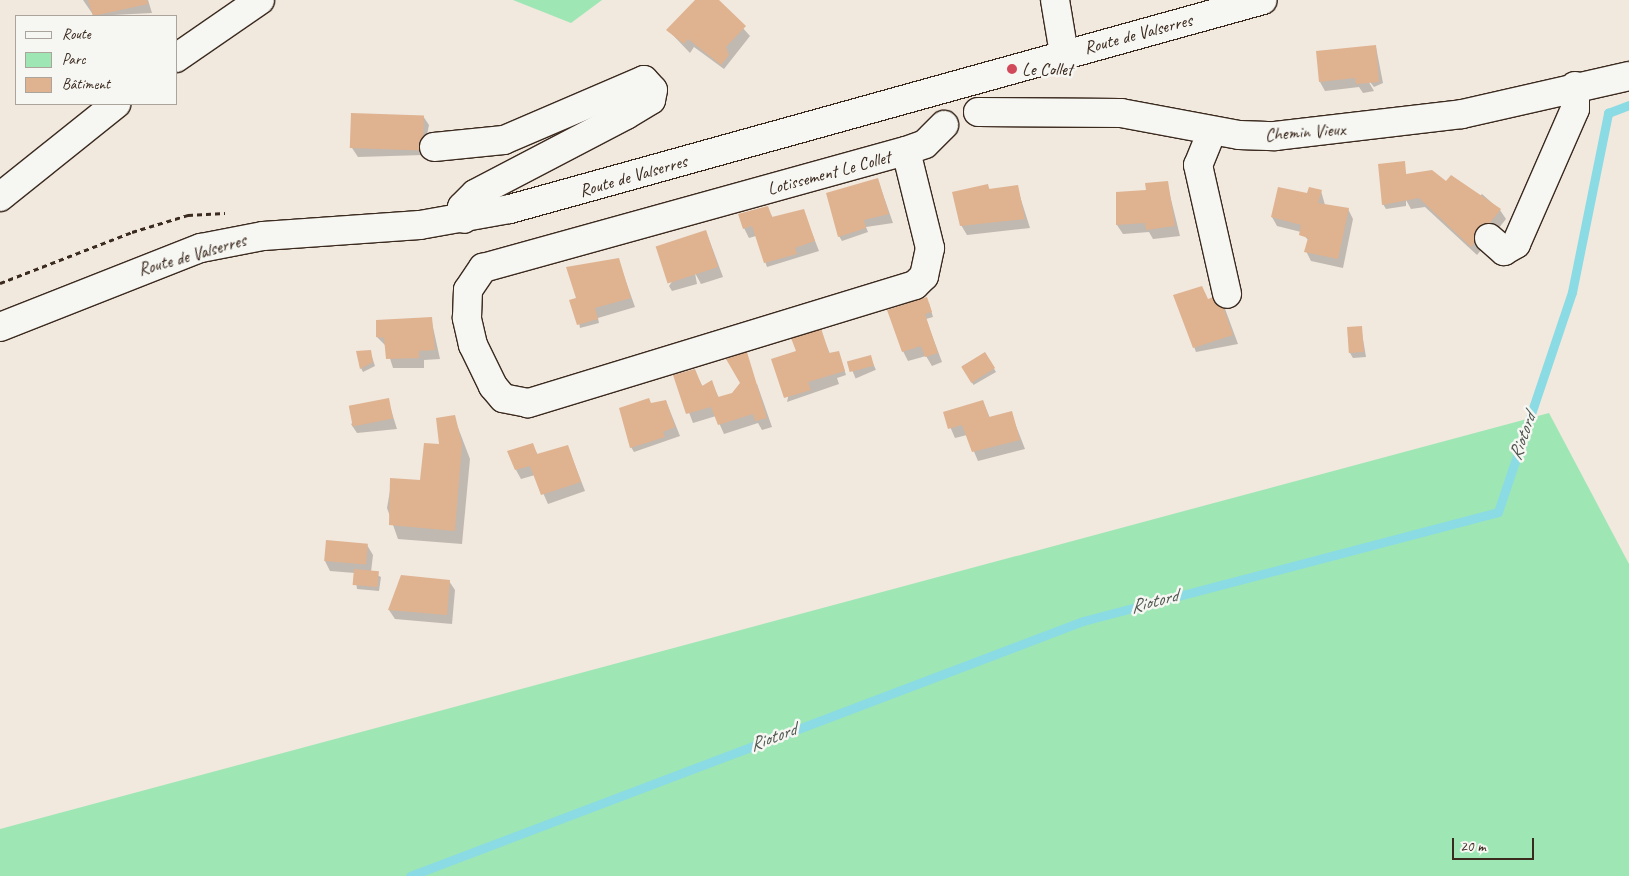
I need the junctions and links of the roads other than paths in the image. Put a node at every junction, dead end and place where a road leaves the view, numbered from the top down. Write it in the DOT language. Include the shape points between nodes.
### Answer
graph roads {
  1 [pos="260,0"];
  2 [pos="1056,0"];
  3 [pos="1263,0"];
  4 [pos="1064,54"];
  5 [pos="178,57"];
  6 [pos="1629,76"];
  7 [pos="978,79"];
  8 [pos="1574,86"];
  9 [pos="922,94"];
  10 [pos="115,105"];
  11 [pos="978,112"];
  12 [pos="944,125"];
  13 [pos="1212,131"];
  14 [pos="434,147"];
  15 [pos="906,151"];
  16 [pos="0,197"];
  17 [pos="464,219"];
  18 [pos="1489,238"];
  19 [pos="1227,294"];
  20 [pos="0,327"];
  1 -- 5 [label="street"];
  2 -- 4 [label="street"];
  3 -- 4 [label="street, Route de Valserres"];
  4 -- 7 [label="street, Route de Valserres"];
  6 -- 8 [label="street, Chemin Vieux"];
  7 -- 9 [label="street, Route de Valserres"];
  7 -- 11 [label="street" via="982,89"];
  8 -- 13 [label="street, Chemin Vieux" via="1415,122 1275,136"];
  8 -- 18 [label="street" via="1575,109 1516,244 1504,251"];
  9 -- 12 [label="street" via="928,114"];
  9 -- 17 [label="street, Route de Valserres" via="555,198"];
  10 -- 16 [label="street"];
  11 -- 12 [label="street" via="964,124"];
  11 -- 13 [label="street, Chemin Vieux" via="1120,113"];
  12 -- 15 [label="street, Lotissement Le Collet" via="926,144"];
  13 -- 19 [label="street" via="1198,164"];
  14 -- 17 [label="street" via="504,140 644,80 653,90 651,100 626,116 475,194 462,207"];
  15 -- 15 [label="street, Lotissement Le Collet" via="483,268 468,290 468,318 473,345 493,386 503,398 528,403 915,285 924,276 930,248"];
  17 -- 20 [label="street, Route de Valserres" via="263,236 201,248"];
}
